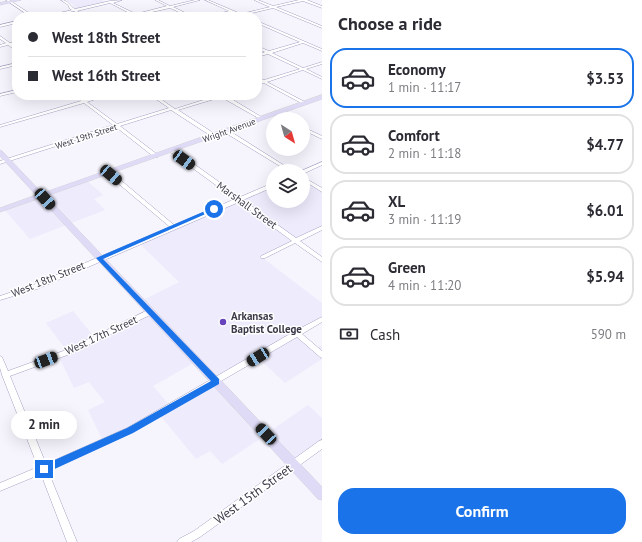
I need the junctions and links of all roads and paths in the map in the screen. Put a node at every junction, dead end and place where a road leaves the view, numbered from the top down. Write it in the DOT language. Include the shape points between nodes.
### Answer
graph roads {
  1 [pos="19,0"];
  2 [pos="62,0"];
  3 [pos="106,0"];
  4 [pos="121,0"];
  5 [pos="156,0"];
  6 [pos="199,0"];
  7 [pos="206,0"];
  8 [pos="255,0"];
  9 [pos="303,0"];
  10 [pos="8,1"];
  11 [pos="111,2"];
  12 [pos="0,4"];
  13 [pos="170,6"];
  14 [pos="273,7"];
  15 [pos="322,7"];
  16 [pos="75,11"];
  17 [pos="232,11"];
  18 [pos="25,12"];
  19 [pos="70,12"];
  20 [pos="128,12"];
  21 [pos="145,12"];
  22 [pos="182,12"];
  23 [pos="228,12"];
  24 [pos="256,12"];
  25 [pos="12,23"];
  26 [pos="262,24"];
  27 [pos="0,26"];
  28 [pos="322,26"];
  29 [pos="0,37"];
  30 [pos="303,42"];
  31 [pos="12,43"];
  32 [pos="9,44"];
  33 [pos="0,46"];
  34 [pos="12,46"];
  35 [pos="262,50"];
  36 [pos="322,50"];
  37 [pos="268,53"];
  38 [pos="262,55"];
  39 [pos="322,64"];
  40 [pos="12,65"];
  41 [pos="0,68"];
  42 [pos="303,69"];
  43 [pos="322,78"];
  44 [pos="264,82"];
  45 [pos="12,92"];
  46 [pos="0,95"];
  47 [pos="322,97"];
  48 [pos="88,100"];
  49 [pos="160,100"];
  50 [pos="205,100"];
  51 [pos="230,100"];
  52 [pos="84,101"];
  53 [pos="304,103"];
  54 [pos="174,109"];
  55 [pos="279,112"];
  56 [pos="266,116"];
  57 [pos="261,118"];
  58 [pos="0,126"];
  59 [pos="116,126"];
  60 [pos="226,131"];
  61 [pos="310,132"];
  62 [pos="213,135"];
  63 [pos="322,138"];
  64 [pos="171,150"];
  65 [pos="0,152"];
  66 [pos="156,156"];
  67 [pos="8,161"];
  68 [pos="0,163"];
  69 [pos="322,163"];
  70 [pos="280,164"];
  71 [pos="310,169"];
  72 [pos="109,173"];
  73 [pos="310,182"];
  74 [pos="266,188"];
  75 [pos="322,190"];
  76 [pos="42,196"];
  77 [pos="238,199"];
  78 [pos="0,210"];
  79 [pos="173,227"];
  80 [pos="322,228"];
  81 [pos="297,241"];
  82 [pos="99,258"];
  83 [pos="263,258"];
  84 [pos="322,260"];
  85 [pos="0,298"];
  86 [pos="150,312"];
  87 [pos="322,319"];
  88 [pos="297,333"];
  89 [pos="322,355"];
  90 [pos="0,359"];
  91 [pos="6,375"];
  92 [pos="216,382"];
  93 [pos="322,444"];
  94 [pos="293,464"];
  95 [pos="44,469"];
  96 [pos="0,487"];
  97 [pos="322,495"];
  98 [pos="72,542"];
  99 [pos="182,542"];
  1 -- 10 [label="main road"];
  2 -- 16 [label="street"];
  3 -- 11 [label="street"];
  4 -- 11 [label="street"];
  5 -- 13 [label="street"];
  6 -- 13 [label="street"];
  7 -- 17 [label="street"];
  8 -- 14 [label="street"];
  9 -- 14 [label="street"];
  9 -- 15 [label="street"];
  10 -- 12 [label="main road"];
  10 -- 18 [label="street"];
  11 -- 16 [label="street"];
  11 -- 20 [label="street"];
  13 -- 21 [label="street"];
  13 -- 22 [label="street"];
  14 -- 24 [label="street"];
  14 -- 28 [label="street"];
  16 -- 19 [label="street"];
  17 -- 23 [label="street"];
  25 -- 27 [label="street"];
  26 -- 30 [label="street"];
  29 -- 32 [label="street"];
  30 -- 36 [label="street"];
  30 -- 37 [label="street"];
  31 -- 32 [label="street"];
  32 -- 33 [label="street"];
  32 -- 34 [label="street"];
  35 -- 37 [label="street"];
  37 -- 38 [label="street"];
  37 -- 42 [label="street"];
  39 -- 42 [label="street"];
  40 -- 41 [label="street"];
  42 -- 43 [label="street"];
  42 -- 44 [label="street"];
  44 -- 53 [label="street"];
  45 -- 46 [label="street"];
  47 -- 53 [label="main road, Wright Avenue"];
  48 -- 52 [label="street"];
  49 -- 54 [label="street"];
  50 -- 54 [label="street, West 19th Street"];
  51 -- 57 [label="street"];
  52 -- 58 [label="street"];
  52 -- 59 [label="street"];
  53 -- 55 [label="main road, Wright Avenue"];
  54 -- 59 [label="street, West 19th Street"];
  54 -- 62 [label="street"];
  56 -- 57 [label="main road, Wright Avenue"];
  57 -- 60 [label="main road, Wright Avenue"];
  59 -- 66 [label="street"];
  59 -- 67 [label="street, West 19th Street"];
  60 -- 62 [label="main road, Wright Avenue"];
  60 -- 70 [label="street"];
  61 -- 63 [label="street"];
  62 -- 64 [label="main road, Wright Avenue"];
  64 -- 66 [label="main road, Wright Avenue"];
  64 -- 77 [label="street, Marshall Street"];
  65 -- 67 [label="main road"];
  66 -- 72 [label="main road, Wright Avenue"];
  67 -- 68 [label="street, West 19th Street"];
  67 -- 76 [label="main road"];
  69 -- 71 [label="street"];
  72 -- 76 [label="main road, Wright Avenue"];
  72 -- 79 [label="street"];
  73 -- 75 [label="street"];
  74 -- 77 [label="street, West 18th Street"];
  76 -- 78 [label="main road, Wright Avenue"];
  76 -- 82 [label="main road"];
  77 -- 79 [label="street, West 18th Street"];
  77 -- 81 [label="street, Marshall Street"];
  79 -- 82 [label="street, West 18th Street"];
  80 -- 81 [label="street"];
  81 -- 83 [label="street"];
  81 -- 84 [label="street, Marshall Street"];
  82 -- 85 [label="street, West 18th Street" via="34,287"];
  82 -- 86 [label="main road"];
  86 -- 91 [label="street, West 17th Street" via="68,352"];
  86 -- 92 [label="main road"];
  87 -- 88 [label="street"];
  88 -- 89 [label="street"];
  88 -- 92 [label="street"];
  90 -- 91 [label="street"];
  91 -- 95 [label="street"];
  92 -- 94 [label="main road"];
  92 -- 95 [label="street" via="130,430"];
  93 -- 94 [label="street, West 15th Street"];
  94 -- 97 [label="main road"];
  94 -- 99 [label="street, West 15th Street" via="197,534"];
  95 -- 96 [label="street"];
  95 -- 98 [label="street"];
}
